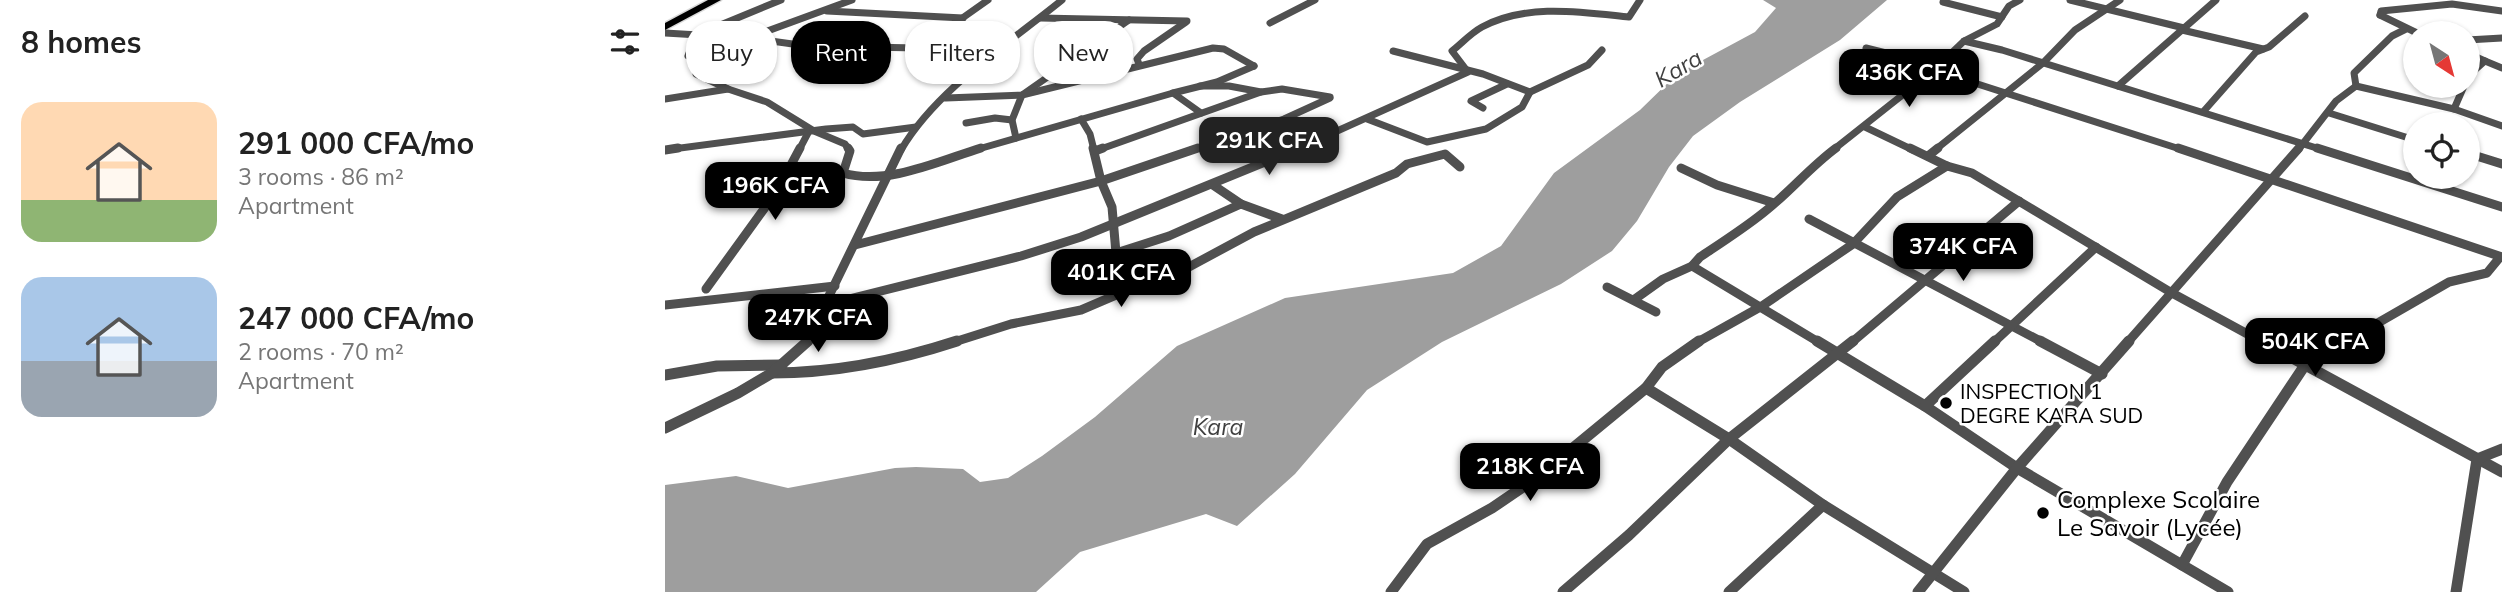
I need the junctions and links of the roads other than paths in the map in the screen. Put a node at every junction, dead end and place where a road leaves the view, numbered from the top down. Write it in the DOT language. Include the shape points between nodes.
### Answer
graph roads {
  1 [pos="716,0"];
  2 [pos="782,0"];
  3 [pos="852,0"];
  4 [pos="988,0"];
  5 [pos="1062,0"];
  6 [pos="1315,0"];
  7 [pos="1640,0"];
  8 [pos="1947,0"];
  9 [pos="2020,0"];
  10 [pos="2070,0"];
  11 [pos="2120,0"];
  12 [pos="2216,0"];
  13 [pos="2109,9"];
  14 [pos="827,11"];
  15 [pos="2502,11"];
  16 [pos="2305,16"];
  17 [pos="2002,17"];
  18 [pos="963,18"];
  19 [pos="1040,18"];
  20 [pos="1129,20"];
  21 [pos="734,21"];
  22 [pos="959,21"];
  23 [pos="1270,23"];
  24 [pos="665,27"];
  25 [pos="2403,27"];
  26 [pos="777,28"];
  27 [pos="2183,29"];
  28 [pos="2403,31"];
  29 [pos="665,33"];
  30 [pos="686,34"];
  31 [pos="1020,35"];
  32 [pos="2502,38"];
  33 [pos="2480,39"];
  34 [pos="1964,41"];
  35 [pos="777,42"];
  36 [pos="905,48"];
  37 [pos="1866,48"];
  38 [pos="2264,49"];
  39 [pos="1602,50"];
  40 [pos="1393,51"];
  41 [pos="2480,59"];
  42 [pos="2485,61"];
  43 [pos="2043,63"];
  44 [pos="1139,64"];
  45 [pos="2480,65"];
  46 [pos="1936,68"];
  47 [pos="2502,68"];
  48 [pos="1468,72"];
  49 [pos="717,84"];
  50 [pos="962,84"];
  51 [pos="1507,84"];
  52 [pos="1200,86"];
  53 [pos="2118,86"];
  54 [pos="2356,86"];
  55 [pos="728,89"];
  56 [pos="1261,92"];
  57 [pos="1530,92"];
  58 [pos="2008,92"];
  59 [pos="1173,93"];
  60 [pos="1021,95"];
  61 [pos="946,98"];
  62 [pos="2459,98"];
  63 [pos="665,99"];
  64 [pos="1483,108"];
  65 [pos="2454,109"];
  66 [pos="2203,112"];
  67 [pos="1201,113"];
  68 [pos="2329,113"];
  69 [pos="1081,119"];
  70 [pos="1012,120"];
  71 [pos="1367,120"];
  72 [pos="966,123"];
  73 [pos="2502,126"];
  74 [pos="916,127"];
  75 [pos="1865,127"];
  76 [pos="811,132"];
  77 [pos="1241,134"];
  78 [pos="2403,137"];
  79 [pos="1016,138"];
  80 [pos="2302,145"];
  81 [pos="665,150"];
  82 [pos="1095,151"];
  83 [pos="1284,154"];
  84 [pos="1928,156"];
  85 [pos="2480,157"];
  86 [pos="2502,164"];
  87 [pos="1947,166"];
  88 [pos="1460,167"];
  89 [pos="1681,168"];
  90 [pos="889,175"];
  91 [pos="2272,180"];
  92 [pos="1101,181"];
  93 [pos="1213,185"];
  94 [pos="2018,201"];
  95 [pos="1774,203"];
  96 [pos="1241,204"];
  97 [pos="2502,207"];
  98 [pos="1282,219"];
  99 [pos="1809,219"];
  100 [pos="1115,224"];
  101 [pos="1853,244"];
  102 [pos="855,246"];
  103 [pos="2096,247"];
  104 [pos="1117,253"];
  105 [pos="2501,257"];
  106 [pos="1692,266"];
  107 [pos="1924,279"];
  108 [pos="1151,280"];
  109 [pos="835,286"];
  110 [pos="1607,287"];
  111 [pos="706,289"];
  112 [pos="2172,293"];
  113 [pos="1635,299"];
  114 [pos="829,304"];
  115 [pos="665,305"];
  116 [pos="1762,306"];
  117 [pos="1657,312"];
  118 [pos="2009,325"];
  119 [pos="1838,355"];
  120 [pos="783,365"];
  121 [pos="2305,365"];
  122 [pos="772,373"];
  123 [pos="2102,374"];
  124 [pos="665,375"];
  125 [pos="1646,388"];
  126 [pos="1924,406"];
  127 [pos="665,428"];
  128 [pos="1729,439"];
  129 [pos="2502,449"];
  130 [pos="2477,459"];
  131 [pos="2017,468"];
  132 [pos="2502,472"];
  133 [pos="1823,505"];
  134 [pos="2182,565"];
  135 [pos="1933,572"];
  136 [pos="1391,592"];
  137 [pos="1563,592"];
  138 [pos="1729,592"];
  139 [pos="1918,592"];
  140 [pos="1964,592"];
  141 [pos="2228,592"];
  142 [pos="2456,592"];
  1 -- 24 [label="main road"];
  2 -- 21 [label="street"];
  3 -- 14 [label="street"];
  4 -- 18 [label="street"];
  5 -- 19 [label="street"];
  6 -- 23 [label="street"];
  7 -- 48 [label="street" via="1629,17 1558,11 1524,13 1487,25 1452,51"];
  8 -- 17 [label="street" via="1944,2"];
  9 -- 17 [label="street"];
  10 -- 13 [label="street"];
  11 -- 13 [label="street"];
  12 -- 27 [label="street"];
  13 -- 27 [label="street"];
  13 -- 43 [label="street" via="2075,30"];
  14 -- 18 [label="street"];
  14 -- 26 [label="street"];
  15 -- 25 [label="street" via="2452,4 2381,11 2380,15"];
  16 -- 38 [label="street"];
  17 -- 34 [label="street" via="1989,30"];
  18 -- 22 [label="street"];
  19 -- 20 [label="street"];
  19 -- 31 [label="street"];
  20 -- 44 [label="street" via="1187,21 1144,51 1137,59"];
  20 -- 60 [label="street"];
  27 -- 38 [label="street"];
  27 -- 53 [label="street"];
  28 -- 54 [label="street" via="2354,73"];
  29 -- 30 [label="street"];
  32 -- 33 [label="street"];
  34 -- 43 [label="street"];
  34 -- 46 [label="street"];
  35 -- 36 [label="street"];
  37 -- 46 [label="street"];
  38 -- 66 [label="street" via="2256,52"];
  39 -- 57 [label="street" via="1588,65"];
  40 -- 48 [label="street"];
  41 -- 42 [label="street"];
  42 -- 45 [label="street"];
  42 -- 47 [label="street"];
  43 -- 53 [label="street"];
  43 -- 58 [label="street"];
  44 -- 52 [label="street" via="1213,48 1224,49 1254,66"];
  44 -- 60 [label="street"];
  46 -- 58 [label="street"];
  46 -- 75 [label="street"];
  48 -- 51 [label="street"];
  48 -- 71 [label="street"];
  49 -- 55 [label="street"];
  50 -- 61 [label="street"];
  51 -- 57 [label="street"];
  51 -- 64 [label="street" via="1471,102"];
  52 -- 56 [label="street"];
  52 -- 59 [label="street"];
  53 -- 66 [label="street"];
  54 -- 65 [label="street"];
  54 -- 68 [label="street" via="2336,101"];
  55 -- 63 [label="street"];
  55 -- 76 [label="street" via="767,102"];
  56 -- 67 [label="street"];
  56 -- 77 [label="street" via="1282,89 1330,97"];
  57 -- 71 [label="street" via="1522,107 1486,129 1427,142"];
  58 -- 84 [label="street"];
  58 -- 91 [label="street"];
  59 -- 67 [label="street"];
  59 -- 69 [label="street"];
  60 -- 61 [label="street"];
  60 -- 70 [label="street"];
  61 -- 74 [label="street"];
  62 -- 65 [label="street"];
  65 -- 73 [label="street"];
  66 -- 80 [label="street"];
  67 -- 82 [label="street"];
  68 -- 78 [label="street"];
  68 -- 80 [label="street"];
  69 -- 79 [label="street"];
  69 -- 82 [label="street"];
  70 -- 72 [label="street"];
  70 -- 79 [label="street"];
  71 -- 83 [label="street"];
  74 -- 76 [label="street" via="863,134 853,127"];
  74 -- 90 [label="street"];
  75 -- 84 [label="street"];
  75 -- 95 [label="street" via="1811,166"];
  76 -- 81 [label="street"];
  76 -- 90 [label="street" via="837,140 848,149 843,173 860,178"];
  76 -- 111 [label="street" via="778,191"];
  77 -- 83 [label="street"];
  77 -- 92 [label="street"];
  79 -- 90 [label="street"];
  80 -- 91 [label="street"];
  80 -- 97 [label="street"];
  82 -- 92 [label="street"];
  83 -- 93 [label="street"];
  84 -- 87 [label="street"];
  85 -- 86 [label="street"];
  87 -- 94 [label="street" via="1972,173"];
  87 -- 101 [label="street" via="1897,197"];
  88 -- 98 [label="street" via="1437,153"];
  89 -- 95 [label="street"];
  90 -- 102 [label="street"];
  91 -- 105 [label="street"];
  91 -- 112 [label="street"];
  92 -- 100 [label="street"];
  92 -- 102 [label="street"];
  93 -- 96 [label="street"];
  93 -- 100 [label="street"];
  94 -- 103 [label="street"];
  94 -- 107 [label="street"];
  95 -- 106 [label="street"];
  96 -- 98 [label="street"];
  96 -- 104 [label="street"];
  98 -- 108 [label="street" via="1174,275"];
  99 -- 101 [label="street"];
  100 -- 104 [label="street"];
  100 -- 114 [label="street" via="1021,256"];
  101 -- 107 [label="street"];
  101 -- 116 [label="street"];
  102 -- 109 [label="street"];
  103 -- 112 [label="street"];
  103 -- 118 [label="street"];
  104 -- 108 [label="street"];
  105 -- 121 [label="street" via="2487,272 2449,282"];
  106 -- 113 [label="street"];
  106 -- 116 [label="street"];
  107 -- 118 [label="street"];
  107 -- 119 [label="street"];
  108 -- 122 [label="street" via="1081,310 1011,324 865,366"];
  109 -- 114 [label="street"];
  109 -- 115 [label="street"];
  110 -- 113 [label="street"];
  112 -- 121 [label="street"];
  112 -- 123 [label="street"];
  113 -- 117 [label="street"];
  114 -- 120 [label="street" via="810,340"];
  116 -- 119 [label="street"];
  116 -- 125 [label="street" via="1712,332 1661,367"];
  118 -- 123 [label="street"];
  118 -- 126 [label="street"];
  119 -- 126 [label="street"];
  119 -- 128 [label="street"];
  120 -- 122 [label="street"];
  120 -- 124 [label="street" via="717,366"];
  121 -- 130 [label="street"];
  121 -- 134 [label="street" via="2227,482"];
  122 -- 127 [label="street"];
  123 -- 131 [label="street"];
  125 -- 128 [label="street"];
  125 -- 136 [label="street" via="1539,477 1427,544"];
  126 -- 131 [label="street"];
  128 -- 133 [label="street"];
  128 -- 137 [label="street"];
  129 -- 130 [label="street"];
  130 -- 132 [label="street"];
  130 -- 142 [label="street"];
  131 -- 134 [label="street"];
  131 -- 135 [label="street"];
  133 -- 135 [label="street"];
  133 -- 138 [label="street"];
  134 -- 141 [label="street"];
  135 -- 139 [label="street"];
  135 -- 140 [label="street"];
}
